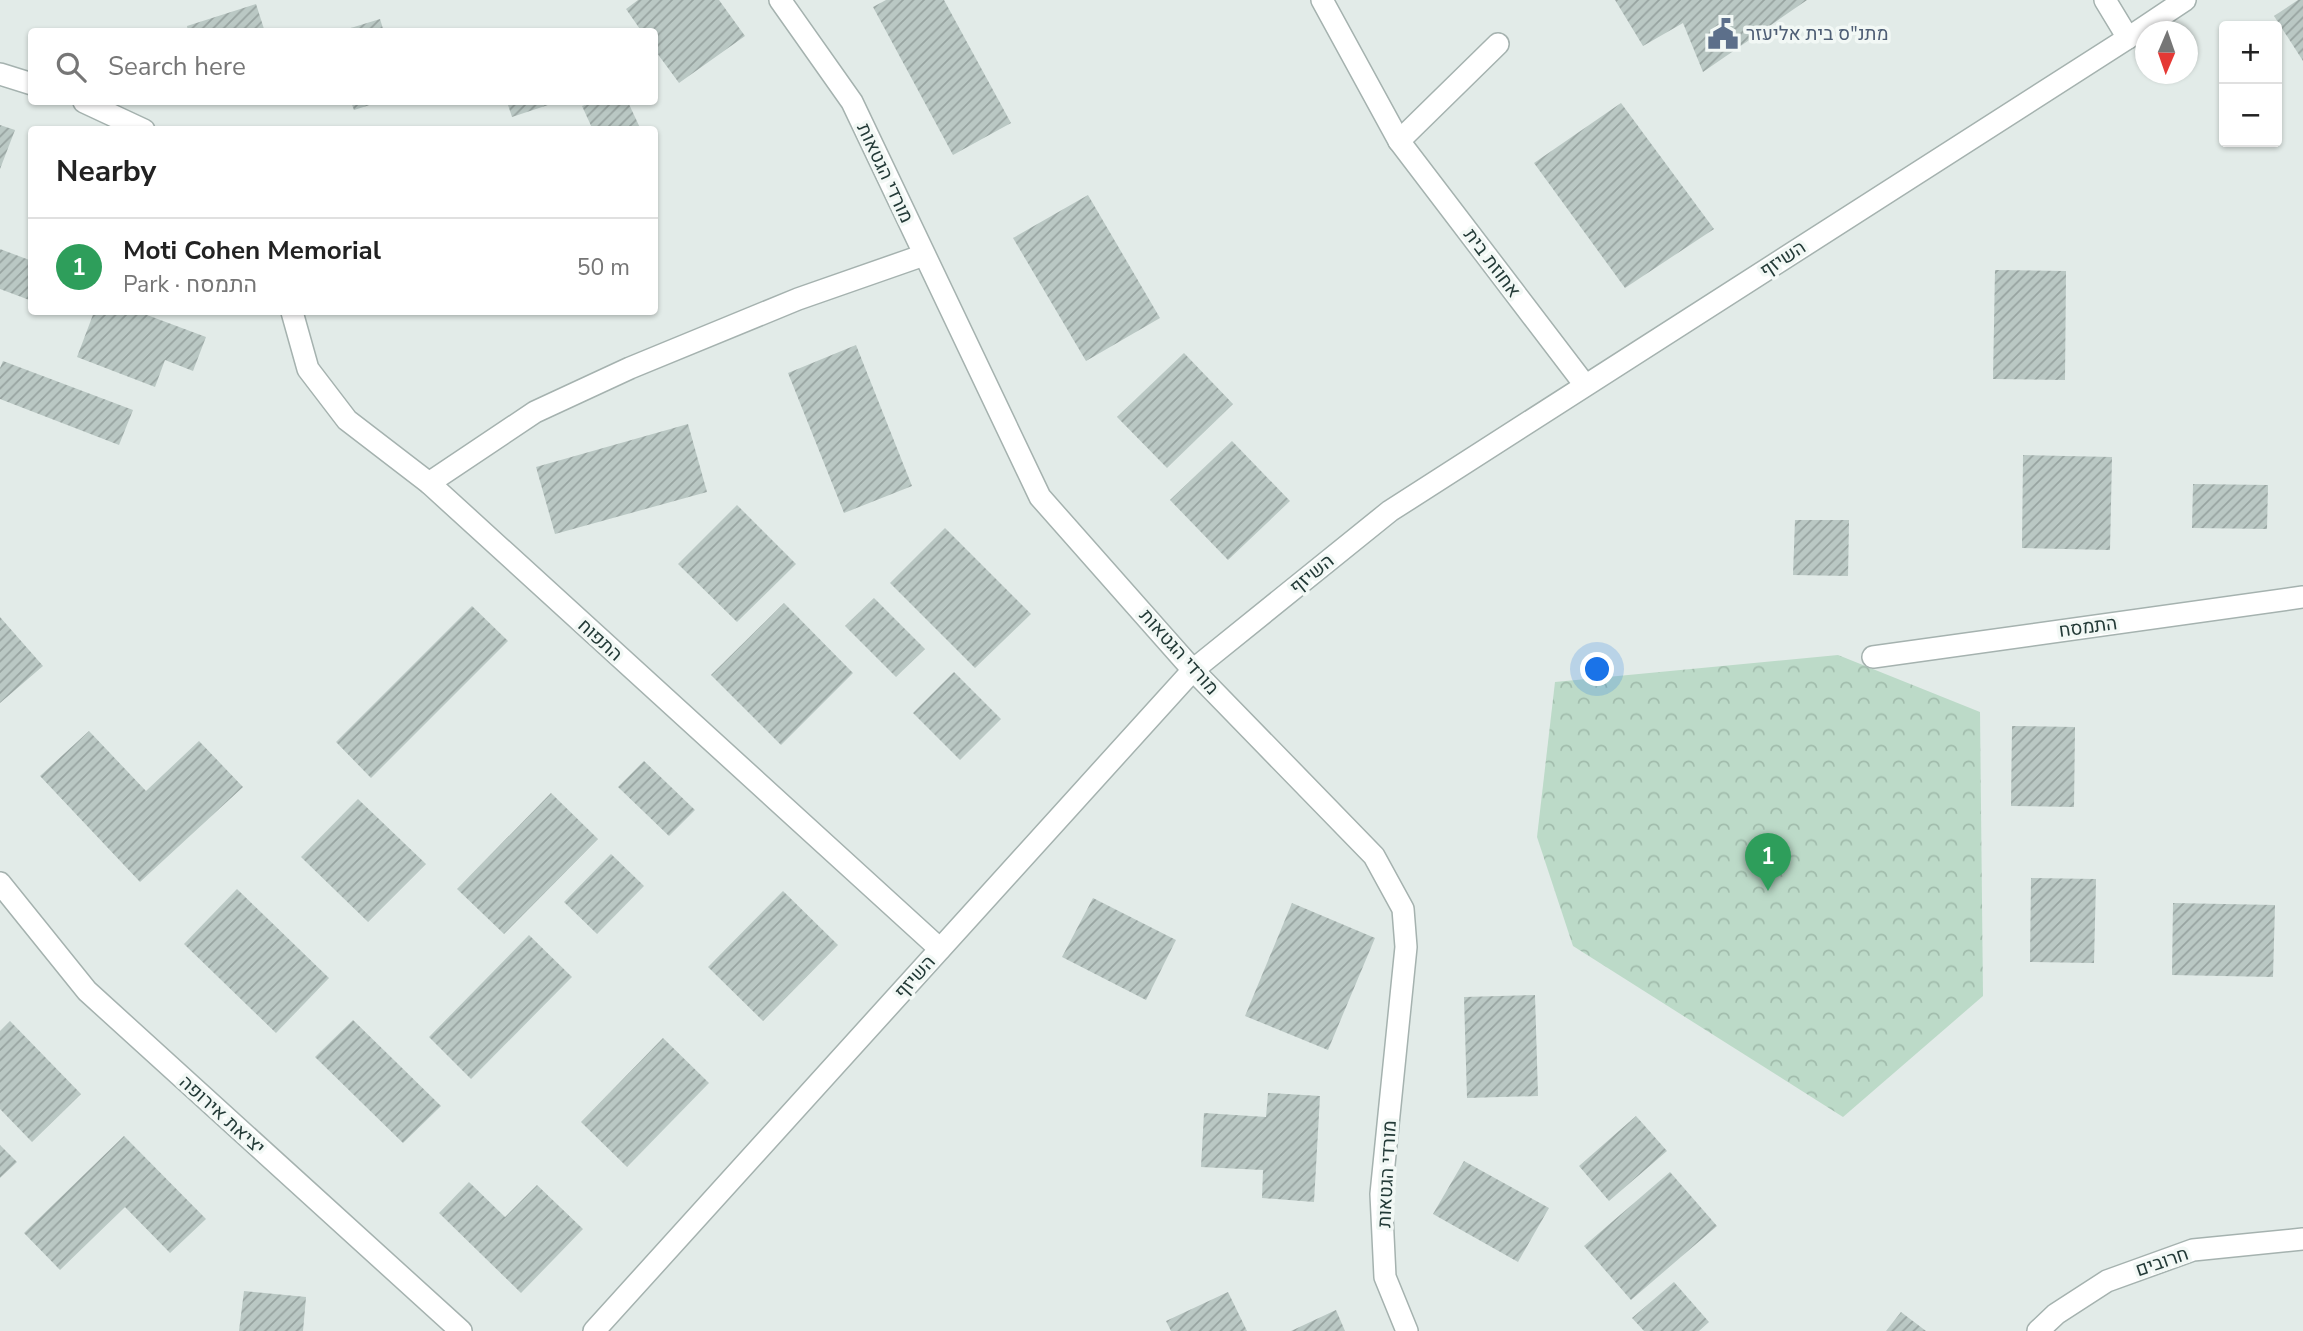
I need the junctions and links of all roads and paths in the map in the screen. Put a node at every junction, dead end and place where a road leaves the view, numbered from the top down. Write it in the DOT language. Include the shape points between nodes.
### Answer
graph roads {
  1 [pos="780,0"];
  2 [pos="1322,0"];
  3 [pos="2105,0"];
  4 [pos="2185,0"];
  5 [pos="2128,38"];
  6 [pos="1498,44"];
  7 [pos="0,75"];
  8 [pos="28,83"];
  9 [pos="90,105"];
  10 [pos="135,126"];
  11 [pos="1399,141"];
  12 [pos="924,254"];
  13 [pos="293,315"];
  14 [pos="1585,386"];
  15 [pos="429,483"];
  16 [pos="2303,597"];
  17 [pos="1873,657"];
  18 [pos="1193,670"];
  19 [pos="0,883"];
  20 [pos="940,949"];
  21 [pos="2303,1239"];
  22 [pos="461,1331"];
  23 [pos="594,1331"];
  24 [pos="1407,1331"];
  25 [pos="2038,1331"];
  1 -- 12 [label="street, מורדי הגטאות" via="852,102"];
  2 -- 11 [label="street, אחוזת בית"];
  3 -- 5 [label="street"];
  4 -- 5 [label="street, השיזף"];
  5 -- 14 [label="street, השיזף"];
  6 -- 11 [label="street"];
  7 -- 8 [label="street"];
  9 -- 10 [label="street"];
  11 -- 14 [label="street, אחוזת בית"];
  12 -- 15 [label="street" via="798,299 630,368 535,412"];
  12 -- 18 [label="street, מורדי הגטאות" via="1040,497"];
  13 -- 15 [label="street, התפוח" via="308,369 347,420"];
  14 -- 18 [label="street, השיזף" via="1390,511"];
  15 -- 20 [label="street, התפוח"];
  16 -- 17 [label="street, התמסח"];
  18 -- 20 [label="street, השיזף"];
  18 -- 24 [label="street, מורדי הגטאות" via="1374,856 1403,909 1406,947 1381,1194 1385,1277"];
  19 -- 22 [label="street, יציאת אירופה" via="87,991"];
  20 -- 23 [label="street, השיזף"];
  21 -- 25 [label="street, חרובים" via="2193,1250 2107,1281"];
}
